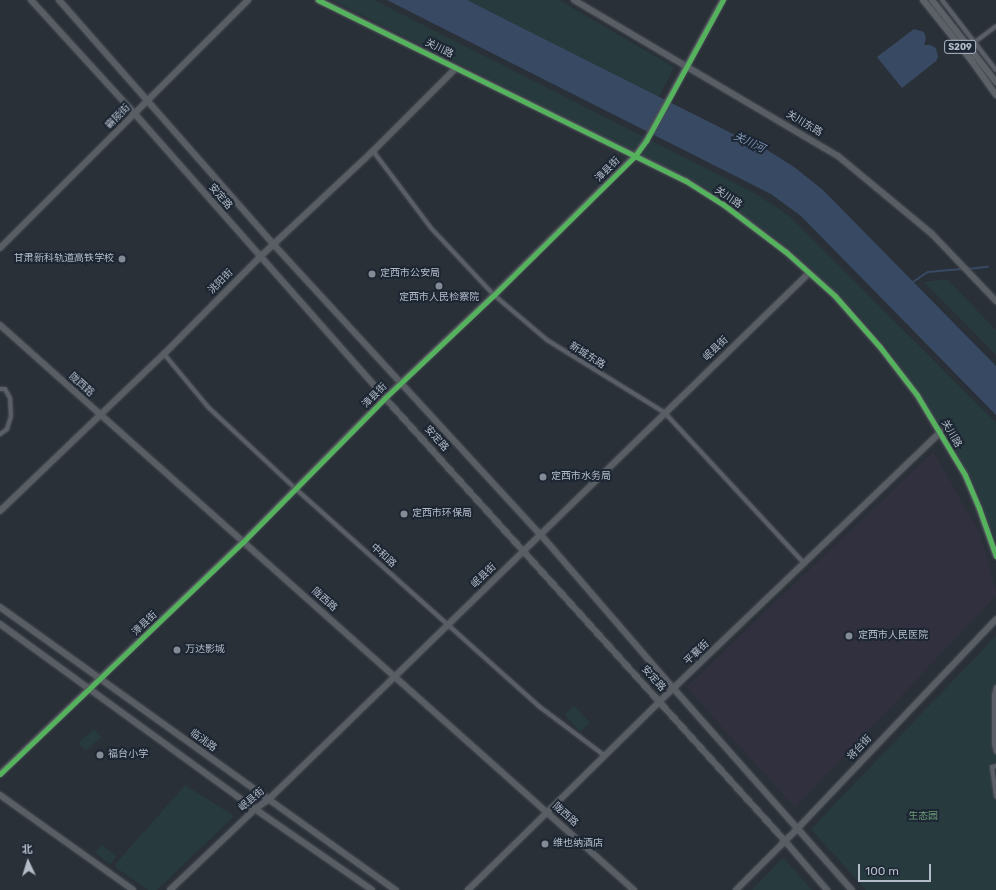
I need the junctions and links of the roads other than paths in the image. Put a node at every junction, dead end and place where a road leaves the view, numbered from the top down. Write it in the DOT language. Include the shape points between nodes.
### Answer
graph roads {
  1 [pos="31,0"];
  2 [pos="59,0"];
  3 [pos="248,0"];
  4 [pos="318,0"];
  5 [pos="574,0"];
  6 [pos="723,0"];
  7 [pos="923,0"];
  8 [pos="932,0"];
  9 [pos="942,0"];
  10 [pos="996,26"];
  11 [pos="975,42"];
  12 [pos="686,67"];
  13 [pos="456,68"];
  14 [pos="996,70"];
  15 [pos="996,82"];
  16 [pos="996,95"];
  17 [pos="148,101"];
  18 [pos="135,114"];
  19 [pos="373,151"];
  20 [pos="635,156"];
  21 [pos="274,245"];
  22 [pos="0,248"];
  23 [pos="260,257"];
  24 [pos="809,273"];
  25 [pos="494,296"];
  26 [pos="996,301"];
  27 [pos="0,324"];
  28 [pos="164,354"];
  29 [pos="400,384"];
  30 [pos="0,389"];
  31 [pos="385,398"];
  32 [pos="664,413"];
  33 [pos="100,415"];
  34 [pos="940,432"];
  35 [pos="0,434"];
  36 [pos="296,489"];
  37 [pos="0,511"];
  38 [pos="541,535"];
  39 [pos="243,542"];
  40 [pos="524,551"];
  41 [pos="996,556"];
  42 [pos="804,563"];
  43 [pos="0,608"];
  44 [pos="996,619"];
  45 [pos="0,624"];
  46 [pos="447,624"];
  47 [pos="395,676"];
  48 [pos="100,680"];
  49 [pos="996,687"];
  50 [pos="90,688"];
  51 [pos="674,689"];
  52 [pos="660,701"];
  53 [pos="996,752"];
  54 [pos="605,756"];
  55 [pos="996,766"];
  56 [pos="0,774"];
  57 [pos="0,795"];
  58 [pos="996,797"];
  59 [pos="268,800"];
  60 [pos="255,809"];
  61 [pos="548,813"];
  62 [pos="798,828"];
  63 [pos="785,841"];
  64 [pos="132,890"];
  65 [pos="170,890"];
  66 [pos="372,890"];
  67 [pos="396,890"];
  68 [pos="468,890"];
  69 [pos="634,890"];
  70 [pos="736,890"];
  71 [pos="827,890"];
  72 [pos="852,890"];
  1 -- 18 [label="street, 安定路"];
  2 -- 17 [label="street, 安定路"];
  3 -- 17 [label="street, 霸陵街"];
  4 -- 13 [label="street, 关川路"];
  5 -- 12 [label="street, 关川东路"];
  6 -- 12 [label="street, 漳县街"];
  7 -- 16 [label="main road, S209"];
  8 -- 15 [label="main road, S209"];
  9 -- 11 [label="street"];
  10 -- 11 [label="street"];
  11 -- 14 [label="street"];
  12 -- 20 [label="street, 漳县街" via="646,141"];
  12 -- 26 [label="street, 关川东路" via="838,156 932,234"];
  13 -- 19 [label="street, 洮阳街"];
  13 -- 20 [label="street, 关川路"];
  17 -- 18 [label="street, 霸陵街"];
  17 -- 21 [label="street, 安定路"];
  18 -- 22 [label="street, 霸陵街"];
  18 -- 23 [label="street, 安定路"];
  19 -- 21 [label="street, 洮阳街"];
  19 -- 25 [label="street, 新城东路" via="431,228"];
  20 -- 24 [label="street, 关川路" via="686,181 724,205 759,230"];
  20 -- 25 [label="street, 漳县街"];
  21 -- 23 [label="street, 洮阳街"];
  21 -- 29 [label="street, 安定路"];
  23 -- 28 [label="street, 洮阳街"];
  23 -- 31 [label="street, 安定路"];
  24 -- 32 [label="street, 岷县街"];
  24 -- 34 [label="street, 关川路" via="835,296 880,347 917,395"];
  25 -- 29 [label="street, 漳县街"];
  25 -- 32 [label="street, 新城东路" via="547,340"];
  27 -- 33 [label="street, 陇西路"];
  28 -- 33 [label="street, 洮阳街"];
  28 -- 36 [label="street, 中和路" via="208,407"];
  29 -- 31 [label="street, 漳县街"];
  29 -- 38 [label="street, 安定路"];
  30 -- 35 [label="street" via="5,389 10,398 11,416 7,429"];
  31 -- 36 [label="street, 漳县街"];
  31 -- 40 [label="street, 安定路"];
  32 -- 38 [label="street, 岷县街"];
  32 -- 42 [label="street, 新城东路"];
  33 -- 37 [label="street, 洮阳街"];
  33 -- 39 [label="street, 陇西路"];
  34 -- 41 [label="street, 关川路" via="965,475"];
  34 -- 42 [label="street, 平襄街"];
  36 -- 39 [label="street, 漳县街"];
  36 -- 46 [label="street, 中和路"];
  38 -- 40 [label="street, 岷县街"];
  38 -- 51 [label="street, 安定路"];
  39 -- 47 [label="street, 陇西路"];
  39 -- 48 [label="street, 漳县街"];
  40 -- 46 [label="street, 岷县街"];
  40 -- 52 [label="street, 安定路"];
  42 -- 51 [label="street, 平襄街"];
  43 -- 48 [label="street, 临洮路"];
  44 -- 62 [label="street, 将台街"];
  45 -- 50 [label="street"];
  46 -- 47 [label="street, 岷县街"];
  46 -- 54 [label="street, 中和路" via="540,707"];
  47 -- 59 [label="street, 岷县街"];
  47 -- 61 [label="street, 陇西路"];
  48 -- 50 [label="street, 漳县街"];
  48 -- 59 [label="street, 临洮路"];
  49 -- 53 [label="street"];
  50 -- 56 [label="street, 漳县街"];
  50 -- 60 [label="street"];
  51 -- 52 [label="street, 平襄街"];
  51 -- 62 [label="street, 安定路"];
  52 -- 54 [label="street, 平襄街"];
  52 -- 63 [label="street, 安定路"];
  54 -- 61 [label="street, 平襄街"];
  55 -- 58 [label="street" via="992,768"];
  57 -- 64 [label="street"];
  59 -- 60 [label="street, 岷县街"];
  59 -- 67 [label="street, 临洮路"];
  60 -- 65 [label="street, 岷县街"];
  60 -- 66 [label="street"];
  61 -- 68 [label="street, 平襄街"];
  61 -- 69 [label="street, 陇西路"];
  62 -- 63 [label="street, 将台街"];
  62 -- 72 [label="street, 安定路"];
  63 -- 70 [label="street, 将台街"];
  63 -- 71 [label="street, 安定路"];
}
